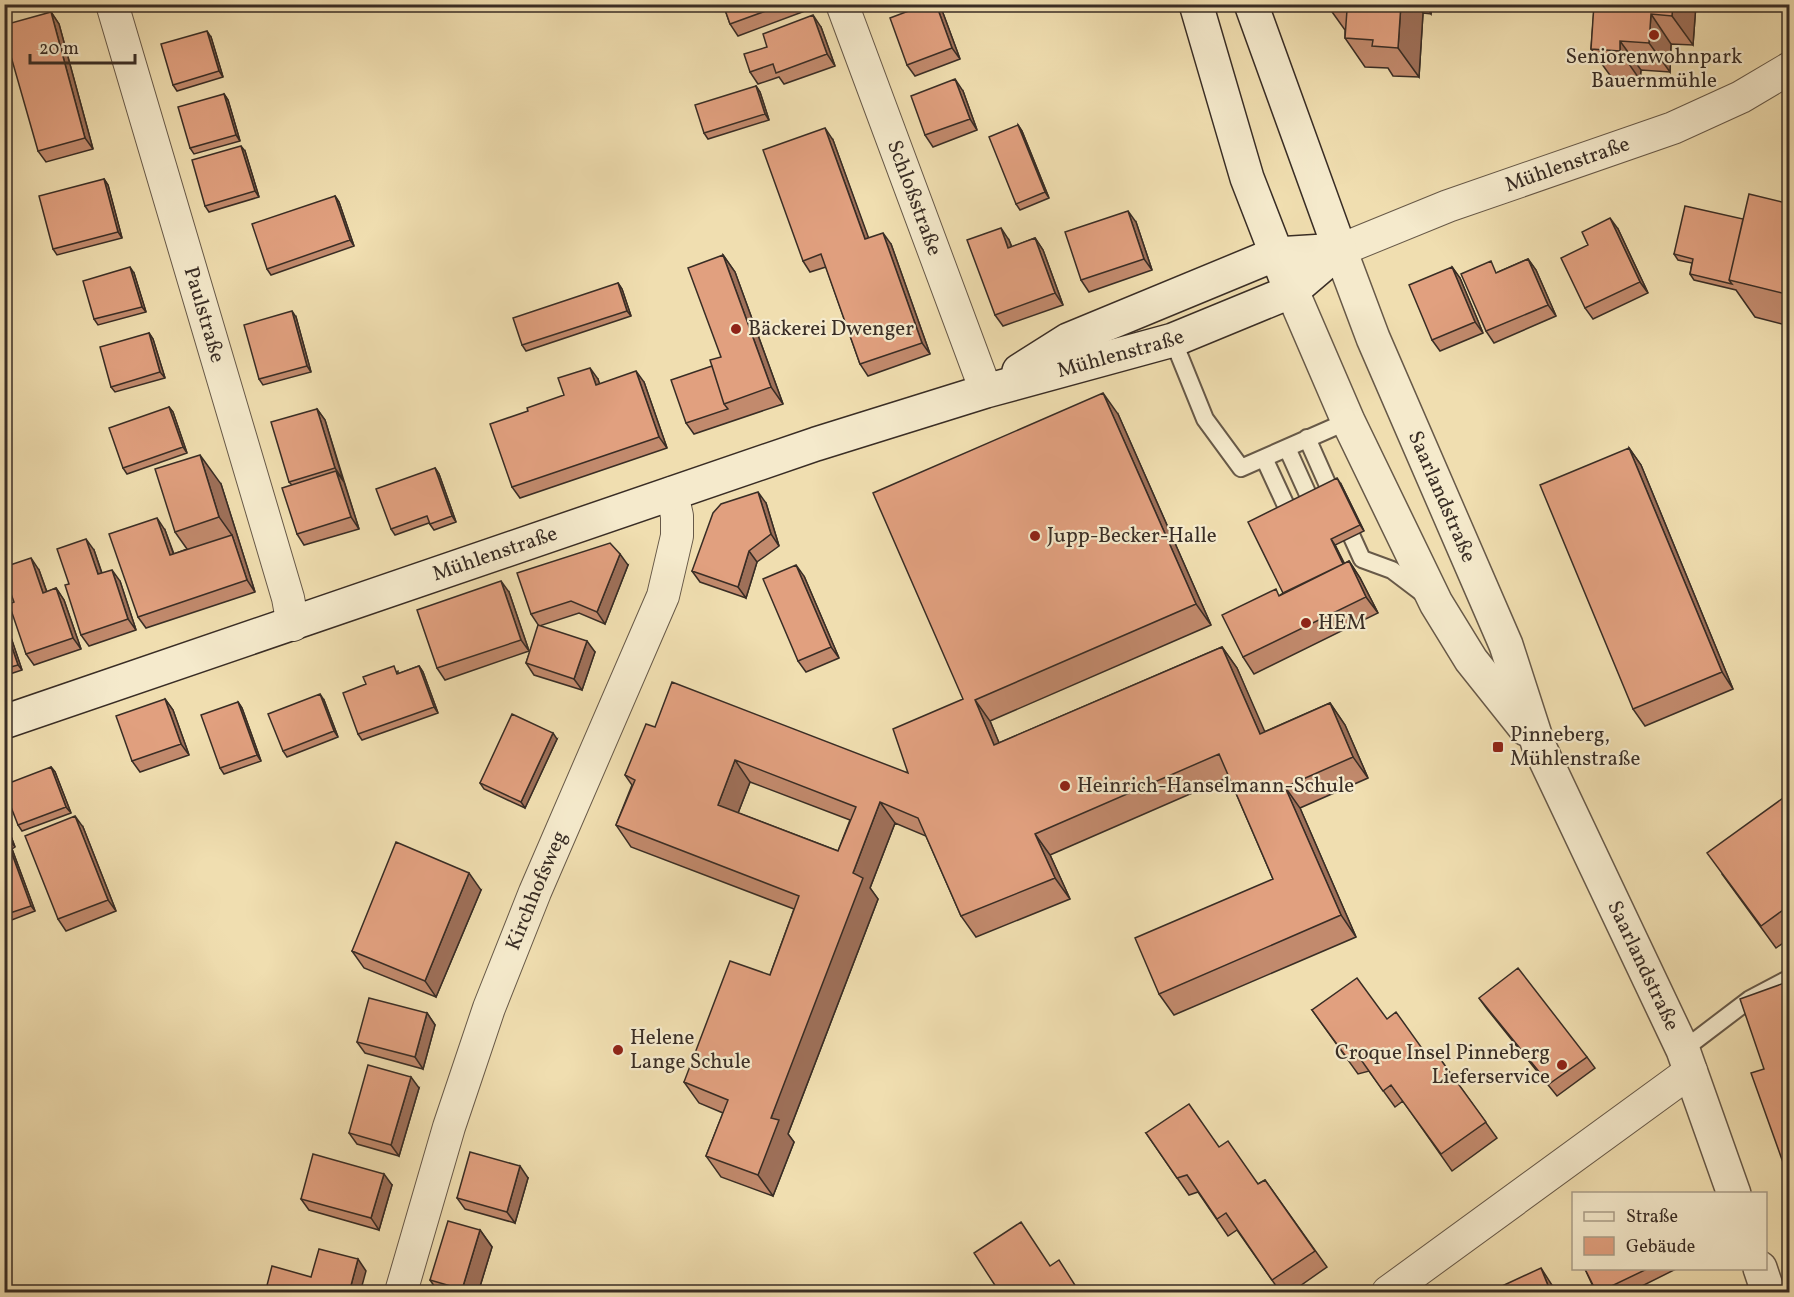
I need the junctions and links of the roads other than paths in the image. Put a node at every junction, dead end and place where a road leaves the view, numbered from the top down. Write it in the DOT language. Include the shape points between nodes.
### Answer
graph roads {
  1 [pos="112,4"];
  2 [pos="842,4"];
  3 [pos="1196,4"];
  4 [pos="1251,4"];
  5 [pos="1790,68"];
  6 [pos="1340,250"];
  7 [pos="1276,254"];
  8 [pos="1292,291"];
  9 [pos="1173,339"];
  10 [pos="986,390"];
  11 [pos="1348,421"];
  12 [pos="1307,438"];
  13 [pos="1287,448"];
  14 [pos="1264,458"];
  15 [pos="1330,489"];
  16 [pos="672,493"];
  17 [pos="1310,499"];
  18 [pos="1288,510"];
  19 [pos="1352,537"];
  20 [pos="1436,603"];
  21 [pos="293,625"];
  22 [pos="4,722"];
  23 [pos="1538,744"];
  24 [pos="1790,978"];
  25 [pos="1687,1060"];
  26 [pos="1733,1192"];
  27 [pos="1760,1270"];
  28 [pos="401,1293"];
  29 [pos="1388,1293"];
  30 [pos="1768,1293"];
  1 -- 21 [label="street, Paulstraße"];
  2 -- 10 [label="street, Schloßstraße"];
  3 -- 7 [label="main road, Saarlandstraße" via="1247,178"];
  4 -- 6 [label="main road, Saarlandstraße"];
  5 -- 6 [label="street, Mühlenstraße" via="1673,128 1448,206"];
  6 -- 7 [label="main road, Mühlenstraße"];
  6 -- 8 [label="main road, Mühlenstraße"];
  6 -- 23 [label="main road, Saarlandstraße" via="1373,338 1506,645"];
  7 -- 8 [label="main road, Saarlandstraße"];
  7 -- 10 [label="main road, Mühlenstraße" via="1068,340"];
  8 -- 9 [label="main road, Mühlenstraße"];
  8 -- 11 [label="main road, Saarlandstraße"];
  9 -- 10 [label="main road, Mühlenstraße"];
  9 -- 14 [label="lane" via="1205,419 1241,468"];
  10 -- 16 [label="main road, Mühlenstraße"];
  11 -- 12 [label="lane"];
  11 -- 20 [label="main road, Saarlandstraße"];
  12 -- 13 [label="lane"];
  12 -- 15 [label="lane"];
  13 -- 14 [label="lane"];
  13 -- 17 [label="lane"];
  14 -- 18 [label="lane"];
  16 -- 21 [label="main road, Mühlenstraße"];
  16 -- 28 [label="street, Kirchhofsweg" via="677,536 663,596 489,1008 449,1127"];
  19 -- 20 [label="lane" via="1362,560 1392,570"];
  20 -- 23 [label="main road, Saarlandstraße" via="1471,660"];
  21 -- 22 [label="main road, Mühlenstraße"];
  23 -- 25 [label="main road, Saarlandstraße"];
  24 -- 25 [label="lane" via="1750,999"];
  25 -- 26 [label="main road, Saarlandstraße"];
  25 -- 29 [label="street"];
  27 -- 30 [label="main road"];
}
